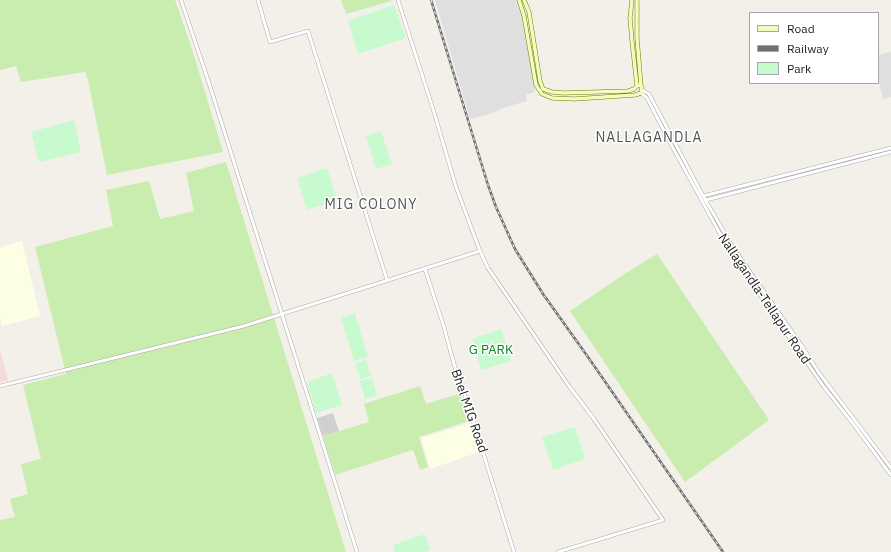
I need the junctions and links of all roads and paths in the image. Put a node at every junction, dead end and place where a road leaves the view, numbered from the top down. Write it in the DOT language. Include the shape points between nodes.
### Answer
graph roads {
  1 [pos="181,0"];
  2 [pos="258,0"];
  3 [pos="398,0"];
  4 [pos="518,0"];
  5 [pos="525,0"];
  6 [pos="632,0"];
  7 [pos="637,0"];
  8 [pos="536,55"];
  9 [pos="530,56"];
  10 [pos="640,88"];
  11 [pos="675,147"];
  12 [pos="891,148"];
  13 [pos="891,152"];
  14 [pos="703,196"];
  15 [pos="706,200"];
  16 [pos="480,251"];
  17 [pos="425,269"];
  18 [pos="387,280"];
  19 [pos="281,313"];
  20 [pos="0,386"];
  21 [pos="891,468"];
  22 [pos="891,475"];
  23 [pos="357,552"];
  24 [pos="514,552"];
  25 [pos="558,552"];
  1 -- 19 [label="street"];
  2 -- 18 [label="street" via="270,42 308,31"];
  3 -- 16 [label="street" via="456,187"];
  4 -- 9 [label="main road"];
  5 -- 8 [label="main road"];
  6 -- 10 [label="main road" via="631,34"];
  7 -- 10 [label="main road"];
  8 -- 9 [label="main road"];
  8 -- 10 [label="main road" via="540,82 547,91 564,93"];
  9 -- 10 [label="main road" via="537,88 545,96 574,99 635,95"];
  10 -- 11 [label="street, Nallagandla-Tellapur Road" via="649,94"];
  11 -- 14 [label="street, Nallagandla-Tellapur Road"];
  11 -- 22 [label="street, Nallagandla-Tellapur Road" via="730,252 824,387"];
  12 -- 14 [label="street"];
  13 -- 15 [label="street"];
  14 -- 15 [label="street, Nallagandla-Tellapur Road"];
  15 -- 21 [label="street, Nallagandla-Tellapur Road" via="734,249 819,373"];
  16 -- 17 [label="street"];
  16 -- 25 [label="street" via="500,286 663,520"];
  17 -- 18 [label="street"];
  17 -- 24 [label="street, Bhel MIG Road"];
  18 -- 19 [label="street"];
  19 -- 20 [label="street" via="244,326"];
  19 -- 23 [label="street"];
}
